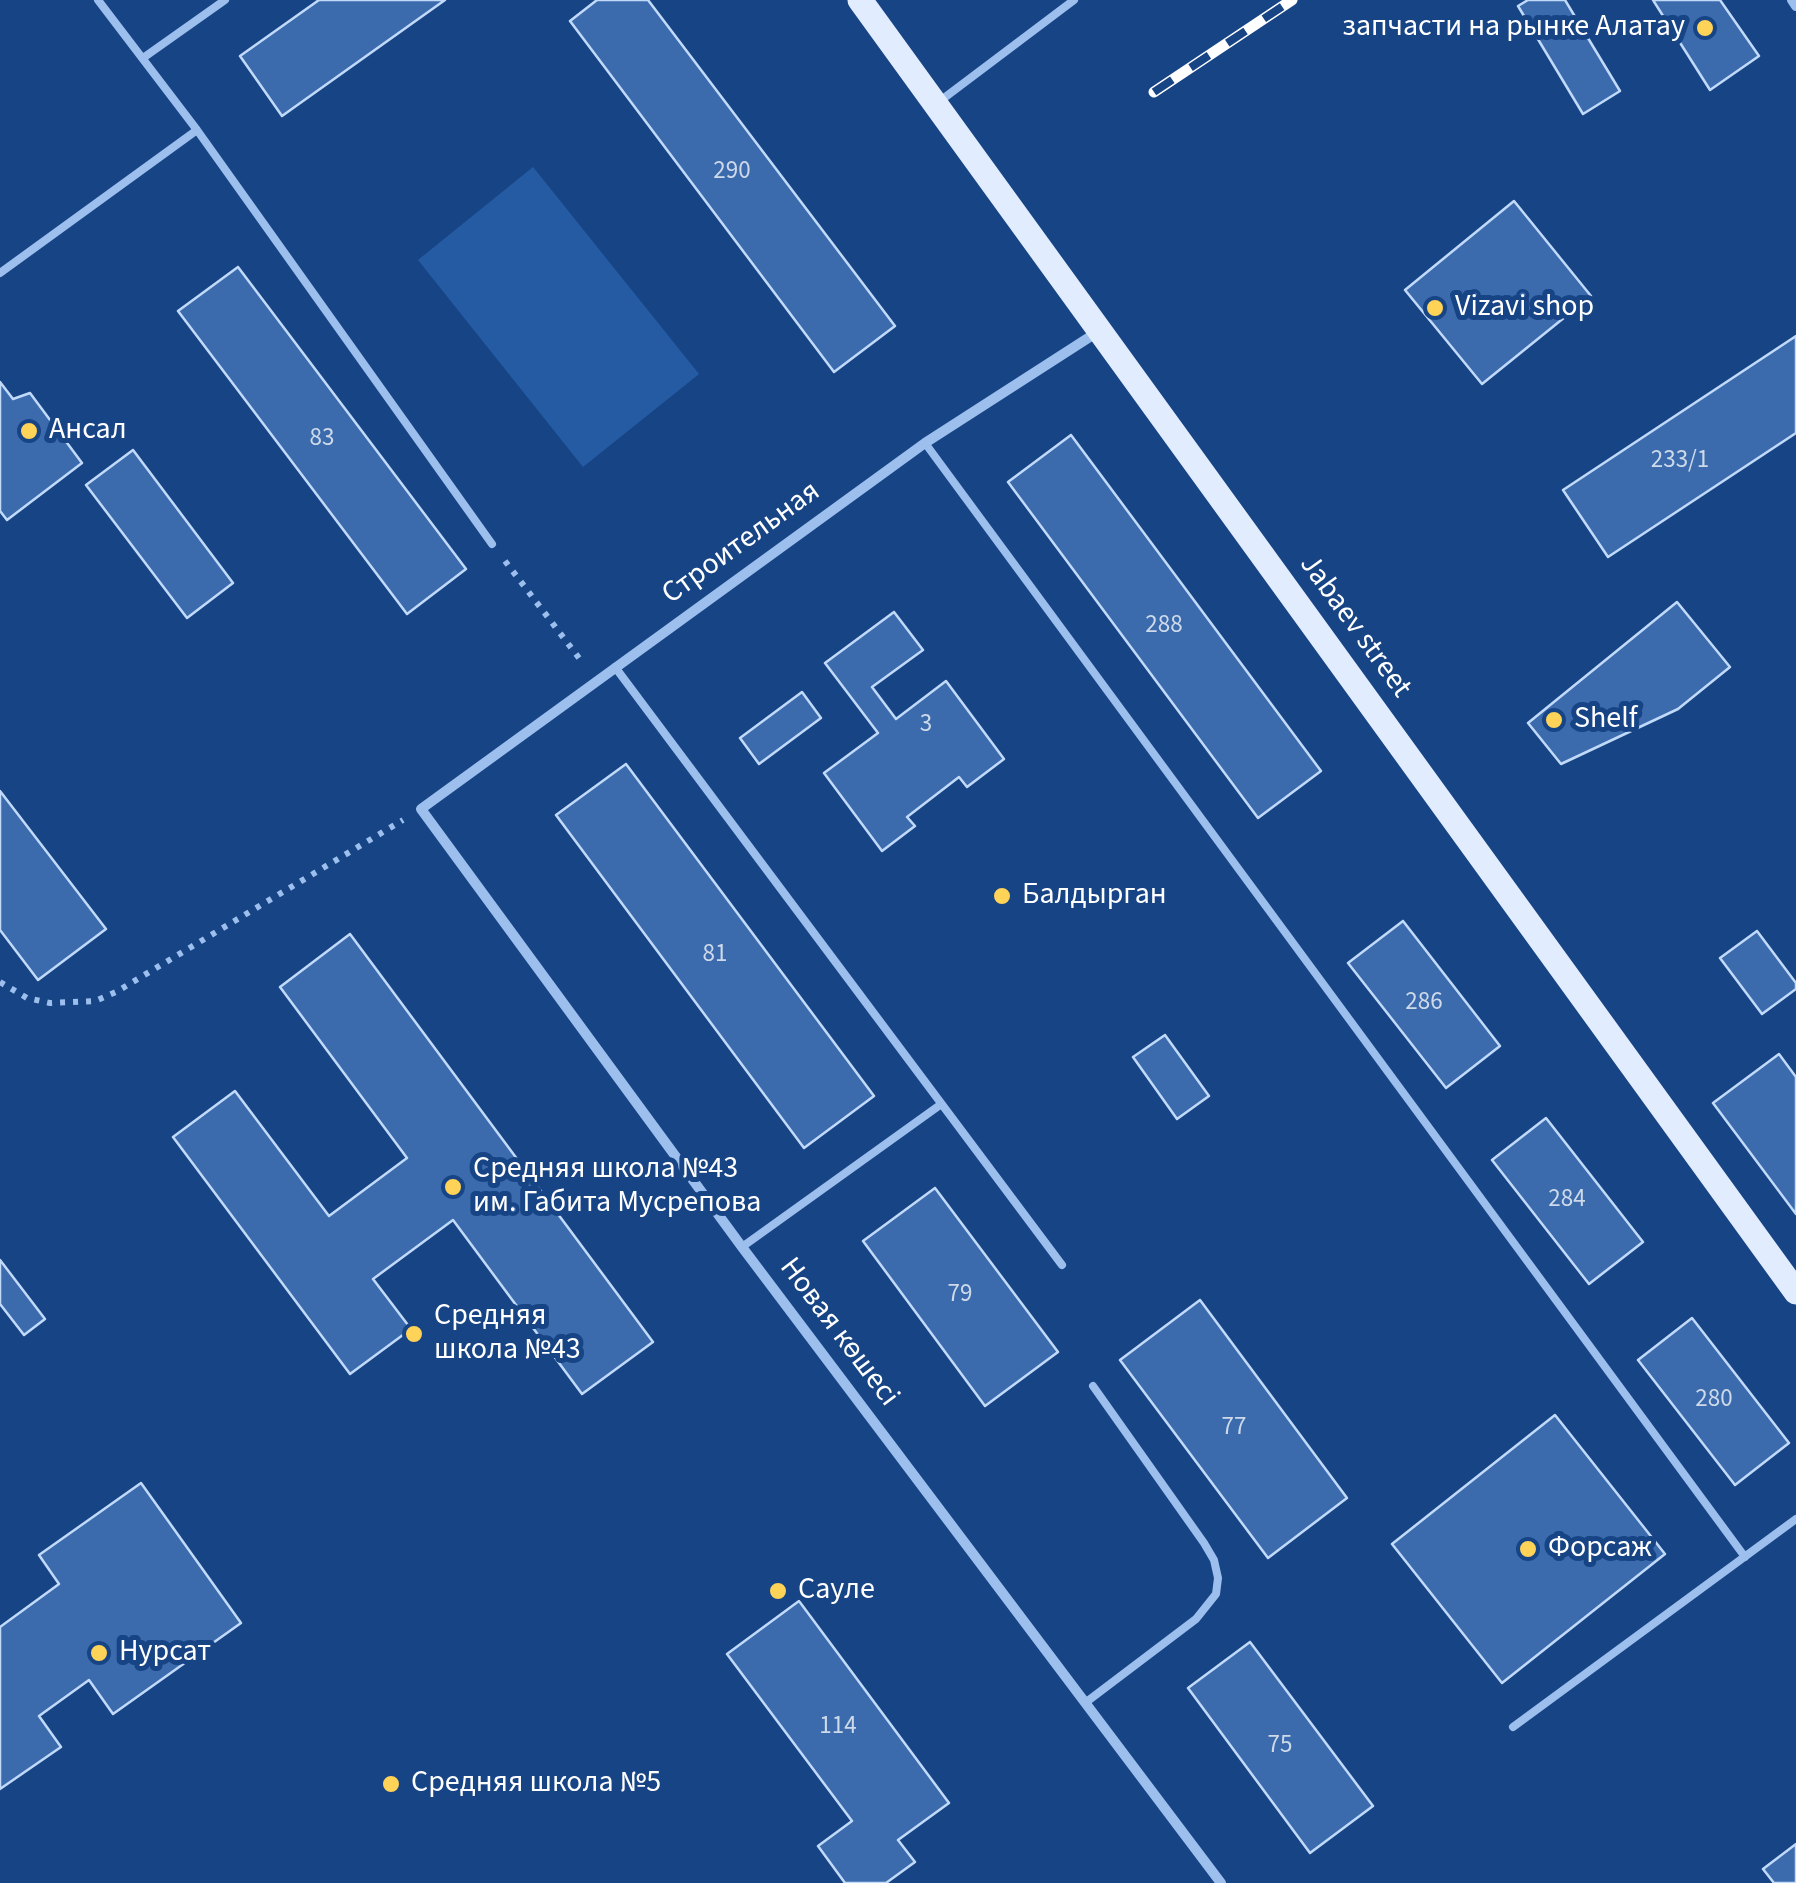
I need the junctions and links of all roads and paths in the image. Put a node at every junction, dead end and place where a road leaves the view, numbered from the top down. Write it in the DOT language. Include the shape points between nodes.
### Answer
graph roads {
  1 [pos="98,0"];
  2 [pos="225,0"];
  3 [pos="860,0"];
  4 [pos="1074,0"];
  5 [pos="143,58"];
  6 [pos="936,104"];
  7 [pos="197,130"];
  8 [pos="0,273"];
  9 [pos="1100,331"];
  10 [pos="925,443"];
  11 [pos="492,544"];
  12 [pos="615,667"];
  13 [pos="596,679"];
  14 [pos="421,809"];
  15 [pos="0,982"];
  16 [pos="940,1106"];
  17 [pos="742,1246"];
  18 [pos="1062,1266"];
  19 [pos="1796,1292"];
  20 [pos="1093,1386"];
  21 [pos="1796,1519"];
  22 [pos="1745,1557"];
  23 [pos="1085,1703"];
  24 [pos="1513,1727"];
  25 [pos="1221,1883"];
  1 -- 5 [label="lane"];
  2 -- 5 [label="lane"];
  3 -- 6 [label="main road, Jabaev street"];
  4 -- 6 [label="lane"];
  5 -- 7 [label="lane"];
  6 -- 9 [label="main road, Jabaev street"];
  7 -- 8 [label="lane"];
  7 -- 11 [label="lane"];
  9 -- 10 [label="street, Строительная"];
  9 -- 19 [label="main road, Jabaev street"];
  10 -- 12 [label="street, Строительная"];
  10 -- 22 [label="lane"];
  11 -- 13 [label="path"];
  12 -- 13 [label="street, Строительная"];
  12 -- 16 [label="lane"];
  13 -- 14 [label="street, Строительная"];
  14 -- 15 [label="path" via="116,992 50,1004"];
  14 -- 17 [label="street, Новая көшесі"];
  16 -- 17 [label="lane"];
  16 -- 18 [label="lane"];
  17 -- 23 [label="street, Новая көшесі"];
  20 -- 23 [label="lane" via="1204,1543 1218,1578 1216,1594 1196,1619"];
  21 -- 22 [label="lane"];
  22 -- 24 [label="lane"];
  23 -- 25 [label="street, Новая көшесі"];
}
